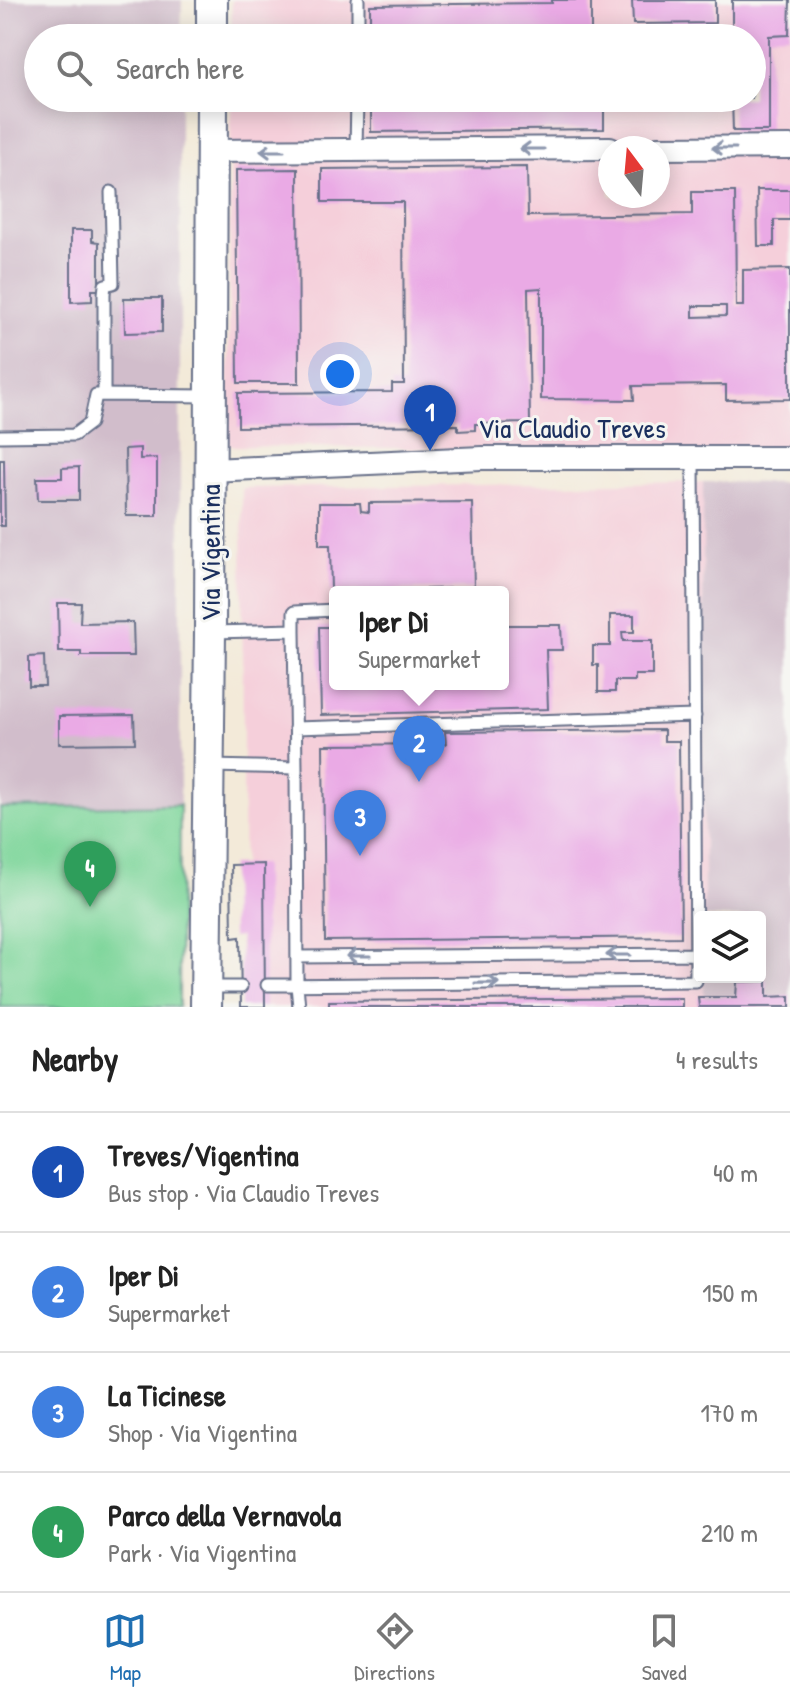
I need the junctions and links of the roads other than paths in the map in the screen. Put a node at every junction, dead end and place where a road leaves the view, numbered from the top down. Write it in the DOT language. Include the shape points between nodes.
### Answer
graph roads {
  1 [pos="212,0"];
  2 [pos="358,0"];
  3 [pos="212,24"];
  4 [pos="358,24"];
  5 [pos="212,112"];
  6 [pos="357,112"];
  7 [pos="790,147"];
  8 [pos="598,148"];
  9 [pos="670,148"];
  10 [pos="356,150"];
  11 [pos="212,151"];
  12 [pos="111,192"];
  13 [pos="104,395"];
  14 [pos="211,396"];
  15 [pos="0,436"];
  16 [pos="693,458"];
  17 [pos="790,458"];
  18 [pos="211,470"];
  19 [pos="329,610"];
  20 [pos="294,630"];
  21 [pos="210,632"];
  22 [pos="695,716"];
  23 [pos="295,728"];
  24 [pos="208,766"];
  25 [pos="296,768"];
  26 [pos="696,911"];
  27 [pos="694,954"];
  28 [pos="297,957"];
  29 [pos="694,981"];
  30 [pos="267,985"];
  31 [pos="297,985"];
  32 [pos="241,987"];
  33 [pos="206,997"];
  34 [pos="299,1007"];
  1 -- 3 [label="street"];
  2 -- 4 [label="lane"];
  5 -- 11 [label="street, Via Vigentina"];
  6 -- 10 [label="lane"];
  7 -- 9 [label="street, one-way"];
  8 -- 10 [label="street, one-way"];
  10 -- 11 [label="street, one-way"];
  11 -- 14 [label="street, Via Vigentina"];
  12 -- 13 [label="lane" via="113,283 105,285 104,294"];
  13 -- 14 [label="lane"];
  13 -- 15 [label="lane" via="96,395 90,423 74,435"];
  14 -- 18 [label="street, Via Vigentina"];
  16 -- 17 [label="street, Via Claudio Treves"];
  16 -- 18 [label="street, Via Claudio Treves" via="482,458"];
  16 -- 22 [label="lane"];
  18 -- 21 [label="street, Via Vigentina"];
  19 -- 20 [label="lane" via="294,612"];
  20 -- 21 [label="lane"];
  20 -- 23 [label="lane"];
  21 -- 24 [label="street, Via Vigentina"];
  22 -- 23 [label="lane"];
  22 -- 26 [label="lane"];
  23 -- 25 [label="lane"];
  24 -- 25 [label="lane"];
  24 -- 33 [label="street, Via Vigentina"];
  25 -- 28 [label="lane"];
  27 -- 28 [label="lane, one-way"];
  28 -- 31 [label="lane"];
  31 -- 29 [label="lane, one-way"];
  30 -- 31 [label="lane"];
  31 -- 34 [label="lane"];
  32 -- 33 [label="lane"];
}
